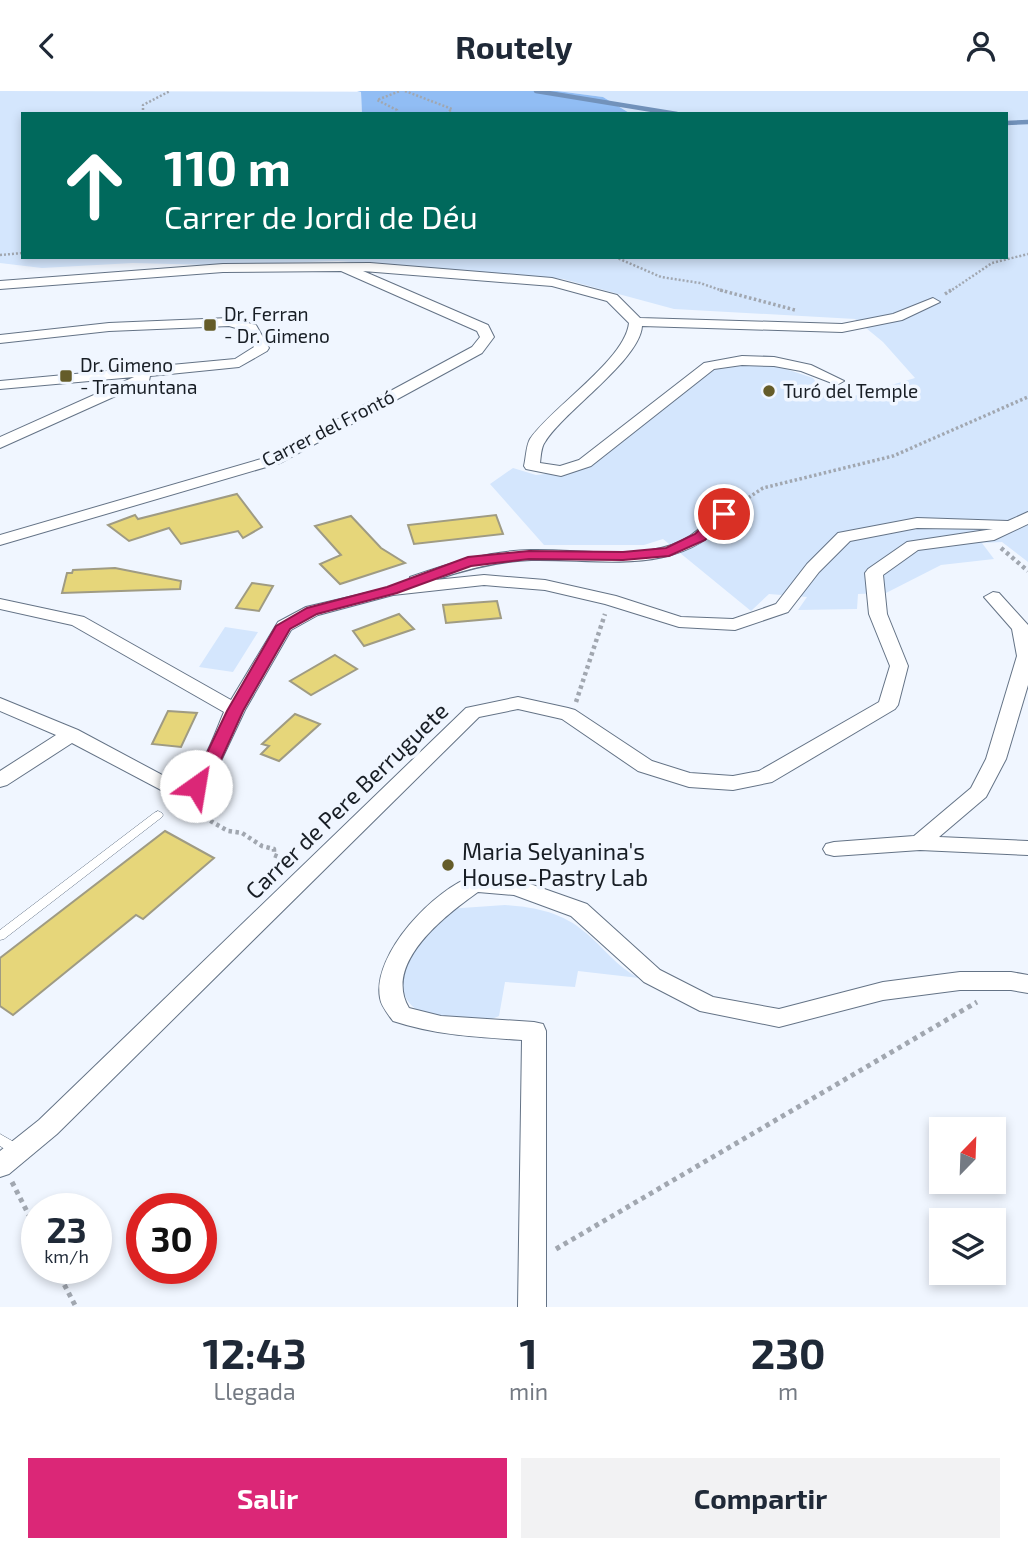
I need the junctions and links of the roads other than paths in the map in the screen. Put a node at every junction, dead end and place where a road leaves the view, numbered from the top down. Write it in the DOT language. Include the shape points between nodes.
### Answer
graph roads {
  1 [pos="343,267"];
  2 [pos="0,285"];
  3 [pos="933,302"];
  4 [pos="636,322"];
  5 [pos="0,339"];
  6 [pos="158,372"];
  7 [pos="837,381"];
  8 [pos="0,385"];
  9 [pos="0,443"];
  10 [pos="724,514"];
  11 [pos="1022,521"];
  12 [pos="0,540"];
  13 [pos="392,590"];
  14 [pos="993,597"];
  15 [pos="0,604"];
  16 [pos="0,704"];
  17 [pos="235,711"];
  18 [pos="71,734"];
  19 [pos="0,780"];
  20 [pos="158,815"];
  21 [pos="920,843"];
  22 [pos="1028,848"];
  23 [pos="834,849"];
  24 [pos="0,936"];
  25 [pos="1020,983"];
  26 [pos="8,1161"];
  27 [pos="532,1307"];
  1 -- 2 [label="street" via="223,268"];
  1 -- 4 [label="street" via="552,282 612,298"];
  1 -- 12 [label="street, Carrer del Frontó" via="483,328 487,337 477,350 274,460"];
  3 -- 4 [label="street" via="897,317 842,328"];
  4 -- 7 [label="street" via="635,333 619,356 536,442 532,466 561,471 585,463 709,366 768,360 808,367"];
  5 -- 6 [label="street" via="229,321 251,328 262,348 239,363"];
  6 -- 8 [label="street"];
  6 -- 9 [label="street"];
  10 -- 13 [label="street" via="700,537 669,552 529,555 468,562"];
  11 -- 13 [label="street" via="917,523 844,537 782,608 735,625 679,622 545,585 484,580"];
  11 -- 26 [label="street, Carrer de Pere Berruguete" via="987,536 913,546 874,573 878,614 900,666 888,705 765,777 733,783 689,780 645,766 571,717 518,703 473,712"];
  13 -- 17 [label="street" via="312,611 284,626"];
  14 -- 21 [label="street" via="1021,628 1026,656 1019,683 996,759 979,792"];
  15 -- 17 [label="street" via="78,621"];
  16 -- 18 [label="street"];
  17 -- 18 [label="street" via="205,775 183,797"];
  18 -- 19 [label="street"];
  20 -- 24 [label="lane"];
  21 -- 22 [label="street"];
  21 -- 23 [label="street"];
  25 -- 27 [label="street" via="960,981 883,991 779,1018 708,1005 652,976 579,910 516,887 474,884 435,912 405,944 391,983 392,1000 401,1015 441,1025 534,1031"];
}
